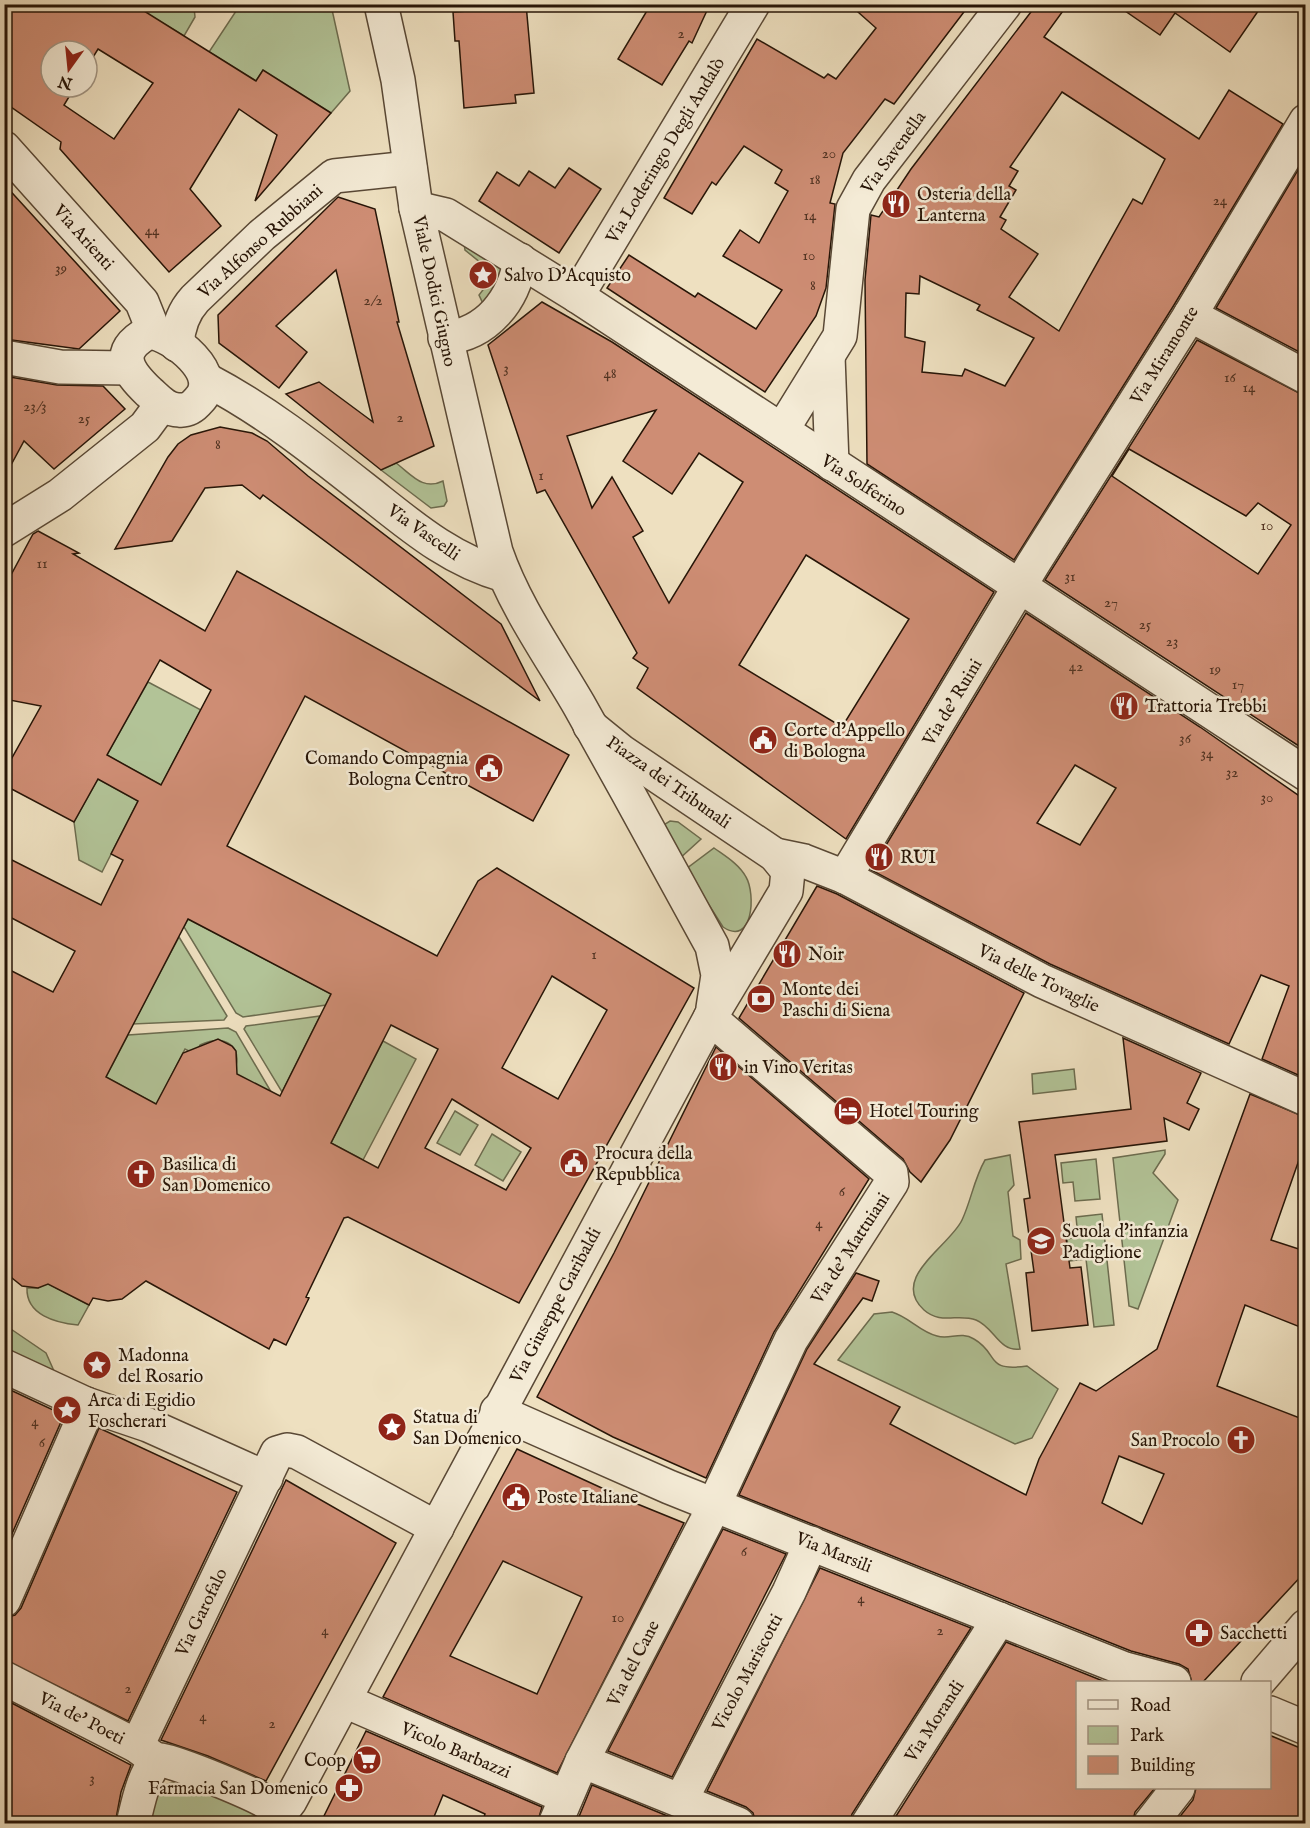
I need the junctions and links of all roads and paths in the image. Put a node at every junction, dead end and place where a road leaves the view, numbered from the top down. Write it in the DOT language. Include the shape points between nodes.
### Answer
graph roads {
  1 [pos="753,4"];
  2 [pos="1005,4"];
  3 [pos="390,10"];
  4 [pos="1305,121"];
  5 [pos="4,148"];
  6 [pos="410,168"];
  7 [pos="416,208"];
  8 [pos="520,260"];
  9 [pos="577,296"];
  10 [pos="1190,315"];
  11 [pos="163,338"];
  12 [pos="445,338"];
  13 [pos="828,356"];
  14 [pos="4,357"];
  15 [pos="128,368"];
  16 [pos="1305,377"];
  17 [pos="207,380"];
  18 [pos="162,404"];
  19 [pos="782,430"];
  20 [pos="832,464"];
  21 [pos="4,530"];
  22 [pos="504,575"];
  23 [pos="1020,587"];
  24 [pos="591,726"];
  25 [pos="1305,774"];
  26 [pos="775,855"];
  27 [pos="845,877"];
  28 [pos="712,946"];
  29 [pos="751,951"];
  30 [pos="710,1018"];
  31 [pos="1305,1099"];
  32 [pos="4,1366"];
  33 [pos="86,1404"];
  34 [pos="497,1411"];
  35 [pos="266,1478"];
  36 [pos="714,1503"];
  37 [pos="437,1528"];
  38 [pos="811,1543"];
  39 [pos="4,1600"];
  40 [pos="999,1619"];
  41 [pos="1305,1626"];
  42 [pos="4,1678"];
  43 [pos="1167,1681"];
  44 [pos="1260,1681"];
  45 [pos="345,1701"];
  46 [pos="1271,1714"];
  47 [pos="1305,1728"];
  48 [pos="147,1754"];
  49 [pos="582,1761"];
  50 [pos="1177,1789"];
  51 [pos="681,1800"];
  52 [pos="560,1810"];
  53 [pos="281,1819"];
  54 [pos="133,1824"];
  55 [pos="738,1824"];
  56 [pos="868,1824"];
  57 [pos="1150,1824"];
  1 -- 9 [label="street, Via Loderingo Degli Andalò"];
  2 -- 13 [label="street, Via Savenella" via="869,180 853,209 840,336"];
  3 -- 6 [label="street, Viale Dodici Giugno"];
  4 -- 10 [label="street, Via Miramonte"];
  5 -- 11 [label="street, Via Arienti" via="142,302 150,322"];
  6 -- 7 [label="street, Viale Dodici Giugno"];
  6 -- 11 [label="street, Via Alfonso Rubbiani" via="342,174 326,181 262,234 195,299 179,326"];
  7 -- 8 [label="street, Via Solferino" via="446,215"];
  7 -- 12 [label="street, Viale Dodici Giugno"];
  8 -- 9 [label="street, Via Solferino"];
  8 -- 12 [label="street" via="516,284 503,307 464,334"];
  9 -- 19 [label="street, Via Solferino"];
  10 -- 16 [label="street"];
  10 -- 23 [label="street, Via Miramonte"];
  11 -- 15 [label="street" via="134,343"];
  11 -- 17 [label="street" via="201,367"];
  12 -- 22 [label="street, Viale Dodici Giugno"];
  13 -- 19 [label="street, Via Savenella"];
  13 -- 20 [label="street, Via Savenella"];
  14 -- 15 [label="street" via="60,367"];
  15 -- 18 [label="street"];
  17 -- 18 [label="street" via="203,396 188,409"];
  17 -- 22 [label="street, Via Vascelli" via="271,416 433,543 470,564"];
  18 -- 21 [label="street" via="145,427 60,495"];
  19 -- 20 [label="street, Via Solferino"];
  20 -- 23 [label="street, Via Solferino"];
  22 -- 24 [label="street"];
  23 -- 25 [label="street, Via Solferino"];
  23 -- 27 [label="street, Via de' Ruini"];
  24 -- 26 [label="street, Piazza dei Tribunali" via="622,752"];
  24 -- 28 [label="street, Piazza dei Tribunali"];
  26 -- 27 [label="street, Via delle Tovaglie"];
  26 -- 29 [label="street" via="788,871 786,891"];
  27 -- 31 [label="street, Via delle Tovaglie" via="1042,981"];
  28 -- 29 [label="street" via="733,956"];
  28 -- 30 [label="street, Piazza dei Tribunali" via="718,975"];
  29 -- 30 [label="street"];
  30 -- 34 [label="street, Via Giuseppe Garibaldi"];
  30 -- 36 [label="street, Via de' Mattuiani" via="893,1177 791,1340"];
  32 -- 33 [label="street"];
  33 -- 35 [label="street" via="148,1425"];
  33 -- 39 [label="street" via="83,1419"];
  34 -- 36 [label="street, Via Marsili"];
  34 -- 37 [label="street, Via Giuseppe Garibaldi"];
  35 -- 37 [label="street, Via Garofalo" via="277,1453 297,1452"];
  35 -- 48 [label="street, Via Garofalo"];
  36 -- 38 [label="street, Via Marsili"];
  36 -- 49 [label="street, Via del Cane"];
  37 -- 45 [label="street, Via Giuseppe Garibaldi"];
  38 -- 40 [label="street, Via Marsili"];
  38 -- 51 [label="street, Vicolo Mariscotti"];
  40 -- 43 [label="street, Via Marsili" via="1125,1669"];
  40 -- 56 [label="street, Via Morandi"];
  41 -- 44 [label="street"];
  42 -- 48 [label="street, Via de' Poeti"];
  45 -- 52 [label="street, Vicolo Barbazzi"];
  45 -- 53 [label="street, Via Giuseppe Garibaldi"];
  46 -- 47 [label="street"];
  48 -- 53 [label="street, Via de' Poeti" via="266,1803"];
  48 -- 54 [label="street, Via Garofalo" via="147,1776"];
  49 -- 51 [label="street"];
  49 -- 52 [label="street, Via del Cane"];
  50 -- 57 [label="street"];
  51 -- 55 [label="street"];
}
